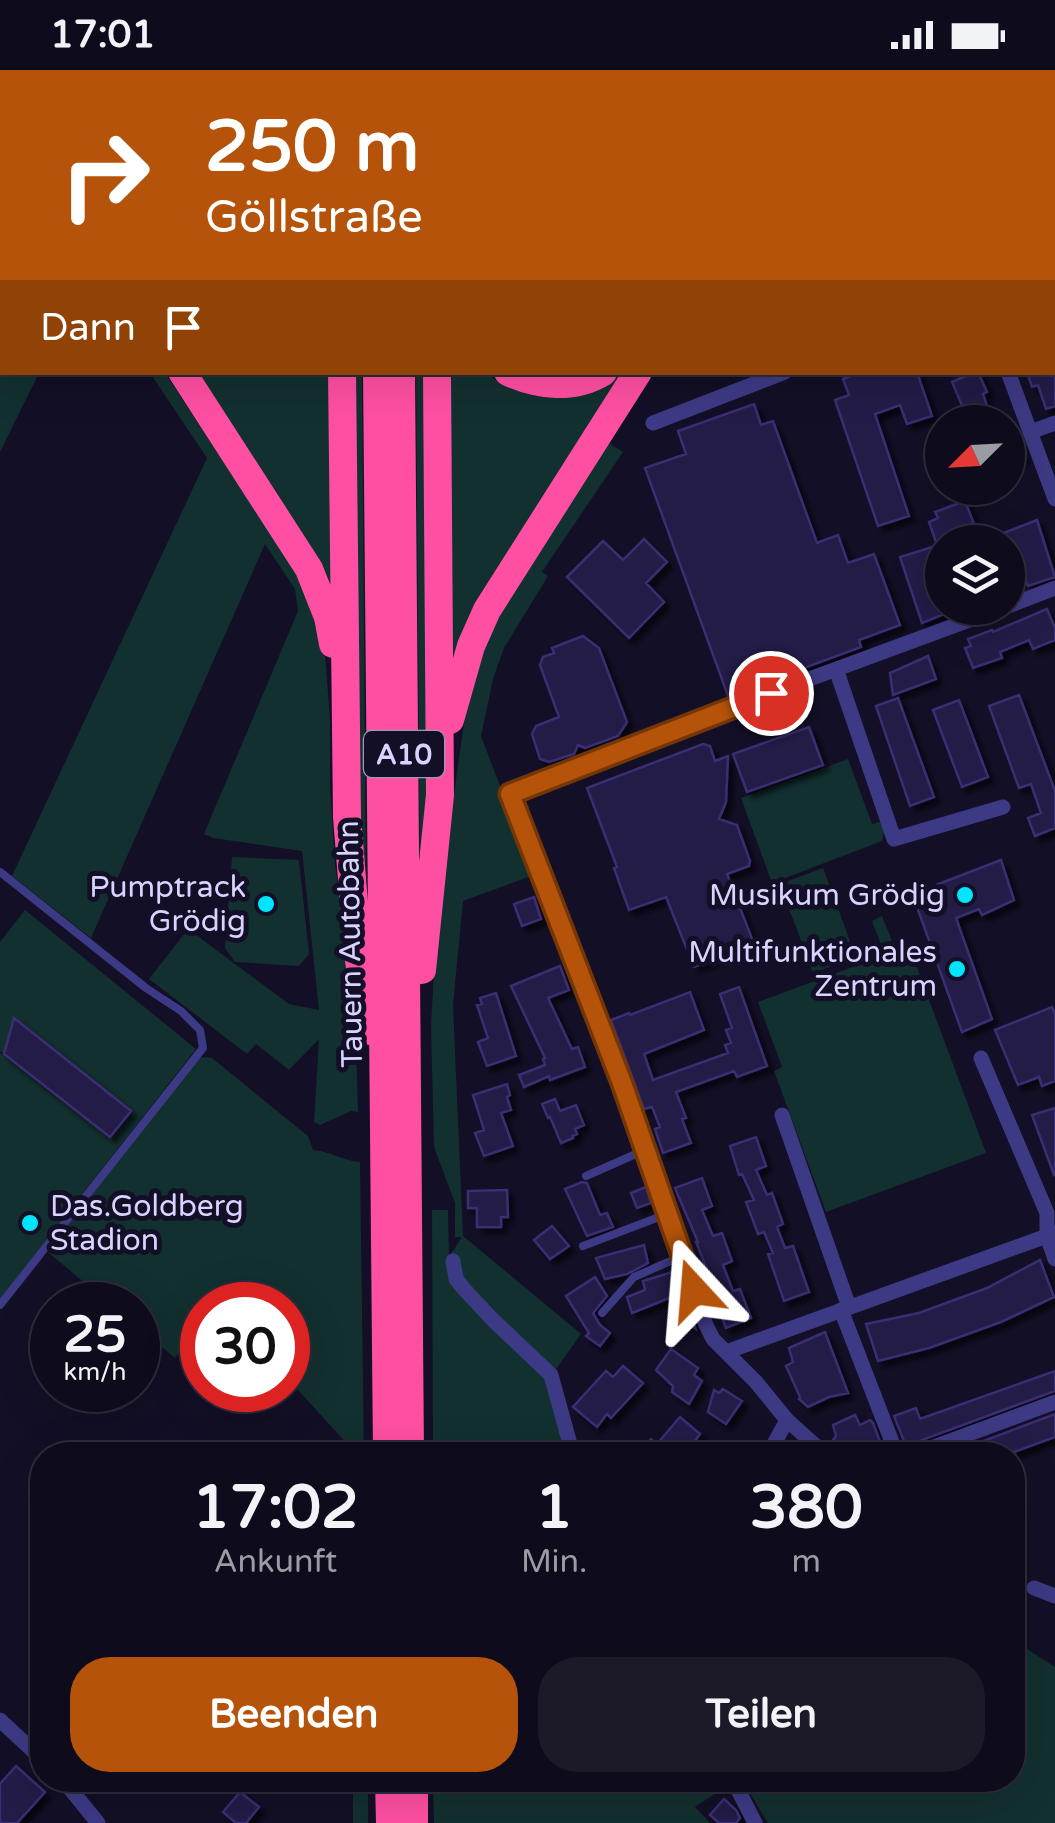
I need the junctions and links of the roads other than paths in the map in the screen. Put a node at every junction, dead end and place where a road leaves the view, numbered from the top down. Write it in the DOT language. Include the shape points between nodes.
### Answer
graph roads {
  1 [pos="184,375"];
  2 [pos="342,375"];
  3 [pos="377,375"];
  4 [pos="401,375"];
  5 [pos="438,375"];
  6 [pos="514,375"];
  7 [pos="599,375"];
  8 [pos="636,375"];
  9 [pos="777,375"];
  10 [pos="1009,375"];
  11 [pos="1055,422"];
  12 [pos="653,423"];
  13 [pos="1030,432"];
  14 [pos="1055,499"];
  15 [pos="1055,588"];
  16 [pos="1025,599"];
  17 [pos="955,625"];
  18 [pos="836,670"];
  19 [pos="345,682"];
  20 [pos="441,756"];
  21 [pos="1003,808"];
  22 [pos="0,872"];
  23 [pos="981,1058"];
  24 [pos="384,1081"];
  25 [pos="782,1115"];
  26 [pos="408,1135"];
  27 [pos="645,1150"];
  28 [pos="586,1176"];
  29 [pos="668,1214"];
  30 [pos="1051,1235"];
  31 [pos="583,1246"];
  32 [pos="682,1256"];
  33 [pos="1055,1259"];
  34 [pos="453,1261"];
  35 [pos="0,1305"];
  36 [pos="845,1309"];
  37 [pos="602,1313"];
  38 [pos="726,1352"];
  39 [pos="1055,1402"];
  40 [pos="788,1420"];
  41 [pos="387,1442"];
  42 [pos="410,1442"];
  43 [pos="570,1442"];
  44 [pos="775,1442"];
  45 [pos="812,1442"];
  46 [pos="892,1442"];
  47 [pos="947,1442"];
  48 [pos="1034,1588"];
  49 [pos="1055,1596"];
  50 [pos="0,1720"];
  51 [pos="30,1748"];
  52 [pos="73,1792"];
  53 [pos="389,1792"];
  54 [pos="414,1792"];
  55 [pos="739,1792"];
  56 [pos="98,1823"];
  57 [pos="390,1823"];
  58 [pos="414,1823"];
  59 [pos="755,1823"];
  1 -- 19 [label="highway" via="309,569"];
  2 -- 19 [label="highway"];
  3 -- 24 [label="highway, Tauern Autobahn / A10"];
  4 -- 26 [label="highway, Tauern Autobahn / A10"];
  5 -- 20 [label="highway"];
  6 -- 7 [label="highway" via="550,384"];
  8 -- 20 [label="highway" via="488,610 471,646"];
  9 -- 12 [label="street"];
  10 -- 13 [label="street"];
  11 -- 13 [label="street"];
  13 -- 14 [label="street"];
  15 -- 16 [label="street"];
  17 -- 18 [label="street"];
  18 -- 21 [label="street" via="894,839"];
  18 -- 27 [label="street" via="510,794"];
  19 -- 24 [label="highway" via="350,880 366,1021"];
  20 -- 26 [label="highway" via="420,1078"];
  22 -- 35 [label="lane" via="181,1011 200,1030 203,1048"];
  23 -- 30 [label="street"];
  24 -- 41 [label="highway, Tauern Autobahn / A10"];
  25 -- 36 [label="street"];
  26 -- 42 [label="highway, Tauern Autobahn / A10"];
  27 -- 28 [label="lane"];
  27 -- 29 [label="street"];
  29 -- 31 [label="lane"];
  29 -- 32 [label="street"];
  30 -- 33 [label="street"];
  30 -- 36 [label="street"];
  32 -- 37 [label="lane" via="634,1276"];
  32 -- 38 [label="street" via="706,1325"];
  34 -- 43 [label="street" via="456,1280 551,1375"];
  36 -- 38 [label="street"];
  36 -- 46 [label="street"];
  38 -- 40 [label="street"];
  39 -- 47 [label="street"];
  40 -- 44 [label="street"];
  40 -- 45 [label="street"];
  48 -- 49 [label="street"];
  50 -- 51 [label="street"];
  52 -- 56 [label="street"];
  53 -- 57 [label="highway"];
  54 -- 58 [label="highway"];
  55 -- 59 [label="street"];
}
